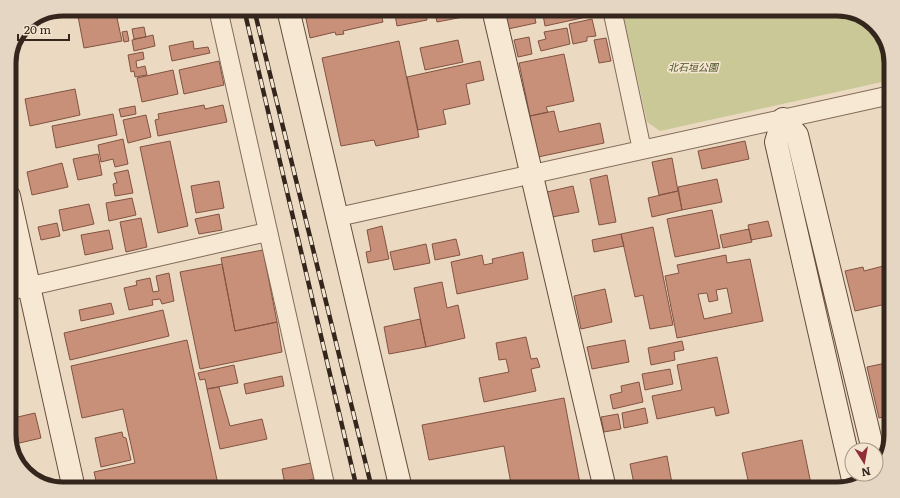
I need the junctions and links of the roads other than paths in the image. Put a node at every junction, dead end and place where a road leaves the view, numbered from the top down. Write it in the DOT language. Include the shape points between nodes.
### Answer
graph roads {
  1 [pos="220,16"];
  2 [pos="290,16"];
  3 [pos="495,16"];
  4 [pos="613,16"];
  5 [pos="884,97"];
  6 [pos="783,119"];
  7 [pos="642,150"];
  8 [pos="532,175"];
  9 [pos="338,217"];
  10 [pos="267,232"];
  11 [pos="16,261"];
  12 [pos="19,289"];
  13 [pos="871,442"];
  14 [pos="853,479"];
  15 [pos="72,482"];
  16 [pos="324,482"];
  17 [pos="399,482"];
  18 [pos="603,482"];
  1 -- 10 [label="street"];
  2 -- 9 [label="street"];
  3 -- 8 [label="street"];
  4 -- 7 [label="street"];
  5 -- 6 [label="street"];
  6 -- 7 [label="street"];
  6 -- 13 [label="street" via="797,135"];
  6 -- 14 [label="street" via="776,142"];
  7 -- 8 [label="street"];
  8 -- 9 [label="street"];
  8 -- 18 [label="street"];
  9 -- 17 [label="street"];
  10 -- 12 [label="street"];
  10 -- 16 [label="street"];
  11 -- 12 [label="street"];
  12 -- 15 [label="street"];
}
